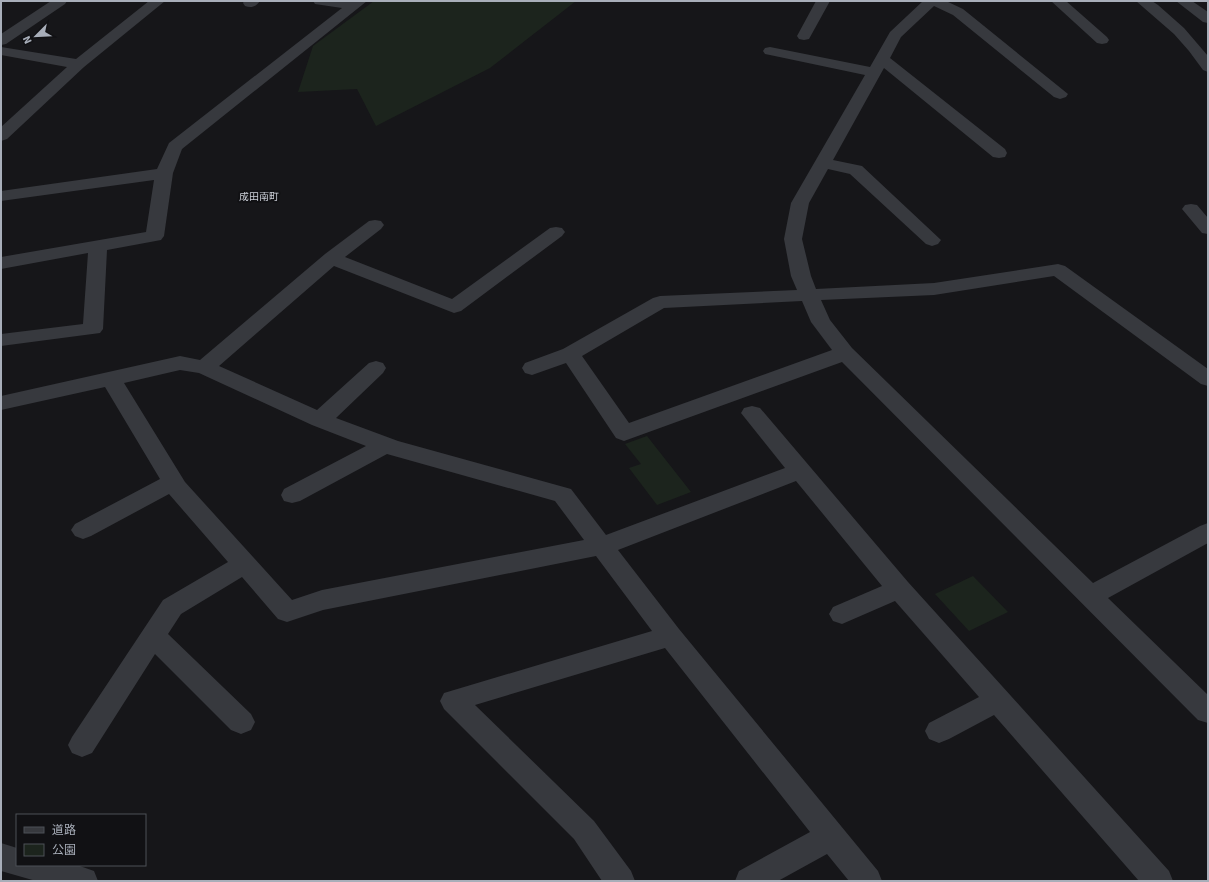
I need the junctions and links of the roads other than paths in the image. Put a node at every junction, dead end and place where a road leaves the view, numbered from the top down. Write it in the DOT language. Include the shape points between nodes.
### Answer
graph roads {
  1 [pos="60,1"];
  2 [pos="158,1"];
  3 [pos="320,1"];
  4 [pos="823,1"];
  5 [pos="931,1"];
  6 [pos="934,1"];
  7 [pos="1058,1"];
  8 [pos="1143,1"];
  9 [pos="1182,1"];
  10 [pos="357,3"];
  11 [pos="1208,19"];
  12 [pos="804,36"];
  13 [pos="1102,40"];
  14 [pos="1,41"];
  15 [pos="1,51"];
  16 [pos="770,51"];
  17 [pos="79,64"];
  18 [pos="878,65"];
  19 [pos="1208,67"];
  20 [pos="1060,94"];
  21 [pos="1,136"];
  22 [pos="999,153"];
  23 [pos="823,163"];
  24 [pos="164,173"];
  25 [pos="1,196"];
  26 [pos="1191,209"];
  27 [pos="375,225"];
  28 [pos="1208,229"];
  29 [pos="556,232"];
  30 [pos="932,240"];
  31 [pos="98,247"];
  32 [pos="332,258"];
  33 [pos="1,263"];
  34 [pos="810,295"];
  35 [pos="1,340"];
  36 [pos="846,353"];
  37 [pos="570,354"];
  38 [pos="204,367"];
  39 [pos="376,368"];
  40 [pos="532,368"];
  41 [pos="111,379"];
  42 [pos="1208,380"];
  43 [pos="1,403"];
  44 [pos="752,413"];
  45 [pos="320,420"];
  46 [pos="385,445"];
  47 [pos="800,471"];
  48 [pos="174,482"];
  49 [pos="292,495"];
  50 [pos="83,530"];
  51 [pos="1208,532"];
  52 [pos="602,546"];
  53 [pos="244,564"];
  54 [pos="899,589"];
  55 [pos="1090,596"];
  56 [pos="842,614"];
  57 [pos="153,636"];
  58 [pos="670,636"];
  59 [pos="998,700"];
  60 [pos="1208,712"];
  61 [pos="241,722"];
  62 [pos="939,731"];
  63 [pos="82,745"];
  64 [pos="831,836"];
  65 [pos="1,857"];
  66 [pos="16,862"];
  67 [pos="32,866"];
  68 [pos="83,881"];
  69 [pos="620,881"];
  70 [pos="750,881"];
  71 [pos="867,881"];
  72 [pos="1158,881"];
  1 -- 14 [label="street"];
  2 -- 17 [label="street"];
  3 -- 10 [label="street"];
  4 -- 12 [label="street"];
  5 -- 18 [label="street" via="895,35"];
  6 -- 20 [label="street" via="958,12"];
  7 -- 13 [label="street"];
  8 -- 19 [label="street" via="1164,16 1196,48"];
  9 -- 11 [label="street"];
  10 -- 24 [label="street" via="175,147"];
  15 -- 17 [label="street"];
  16 -- 18 [label="street"];
  17 -- 21 [label="street"];
  18 -- 22 [label="street"];
  18 -- 23 [label="street"];
  23 -- 30 [label="street" via="856,170"];
  23 -- 34 [label="street" via="800,203 794,239 801,276"];
  24 -- 25 [label="street"];
  24 -- 31 [label="street" via="155,236"];
  26 -- 28 [label="street"];
  27 -- 32 [label="street"];
  29 -- 32 [label="street" via="454,307"];
  31 -- 33 [label="street"];
  31 -- 35 [label="street" via="93,329"];
  32 -- 38 [label="street"];
  34 -- 36 [label="street" via="822,322"];
  34 -- 37 [label="street" via="660,302"];
  34 -- 42 [label="street" via="934,289 1058,270"];
  36 -- 37 [label="street" via="624,433"];
  36 -- 55 [label="street"];
  37 -- 40 [label="street"];
  38 -- 41 [label="street" via="180,363"];
  38 -- 45 [label="street"];
  39 -- 45 [label="street"];
  41 -- 43 [label="street"];
  41 -- 48 [label="street"];
  44 -- 47 [label="street"];
  45 -- 46 [label="street"];
  46 -- 49 [label="street"];
  46 -- 52 [label="street" via="563,495"];
  47 -- 52 [label="street"];
  47 -- 54 [label="street"];
  48 -- 50 [label="street"];
  48 -- 53 [label="street"];
  51 -- 55 [label="street"];
  52 -- 53 [label="street" via="322,600 287,612"];
  52 -- 58 [label="street"];
  53 -- 57 [label="street" via="172,607"];
  54 -- 56 [label="street"];
  54 -- 59 [label="street"];
  55 -- 60 [label="street"];
  57 -- 61 [label="street"];
  57 -- 63 [label="street"];
  58 -- 64 [label="street"];
  58 -- 69 [label="street" via="453,701 584,830"];
  59 -- 62 [label="street"];
  59 -- 72 [label="street"];
  64 -- 70 [label="street"];
  64 -- 71 [label="street"];
  65 -- 66 [label="street"];
  67 -- 68 [label="street"];
}
